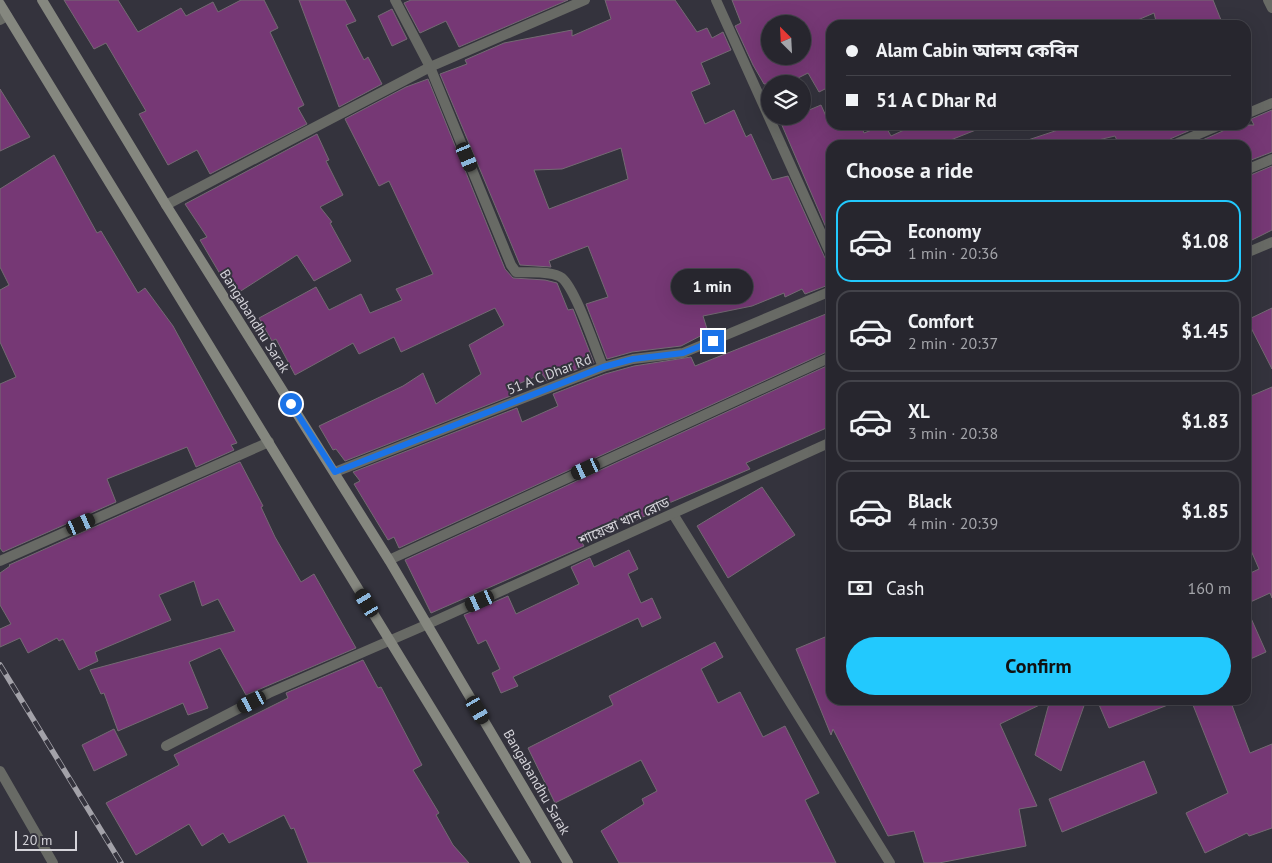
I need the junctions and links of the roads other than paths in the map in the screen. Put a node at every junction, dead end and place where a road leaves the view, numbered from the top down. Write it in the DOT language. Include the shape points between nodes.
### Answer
graph roads {
  1 [pos="42,0"];
  2 [pos="394,0"];
  3 [pos="585,0"];
  4 [pos="716,0"];
  5 [pos="1268,0"];
  6 [pos="0,4"];
  7 [pos="1272,8"];
  8 [pos="4,18"];
  9 [pos="430,67"];
  10 [pos="1272,103"];
  11 [pos="1251,112"];
  12 [pos="1208,130"];
  13 [pos="1186,140"];
  14 [pos="1272,159"];
  15 [pos="1251,168"];
  16 [pos="166,206"];
  17 [pos="1272,242"];
  18 [pos="826,245"];
  19 [pos="1251,251"];
  20 [pos="826,293"];
  21 [pos="826,359"];
  22 [pos="603,367"];
  23 [pos="269,442"];
  24 [pos="826,444"];
  25 [pos="335,472"];
  26 [pos="673,514"];
  27 [pos="389,560"];
  28 [pos="0,561"];
  29 [pos="428,624"];
  30 [pos="390,640"];
  31 [pos="166,746"];
  32 [pos="0,771"];
  33 [pos="52,863"];
  34 [pos="526,863"];
  35 [pos="568,863"];
  36 [pos="890,863"];
  1 -- 16 [label="main road, Bangabandhu Sarak"];
  2 -- 9 [label="street"];
  3 -- 9 [label="street"];
  4 -- 18 [label="street"];
  5 -- 7 [label="street"];
  6 -- 8 [label="main road"];
  8 -- 23 [label="main road"];
  9 -- 16 [label="street"];
  9 -- 22 [label="street" via="516,272 552,274 562,278 575,299"];
  10 -- 11 [label="street"];
  12 -- 13 [label="street"];
  14 -- 15 [label="street"];
  16 -- 25 [label="main road, Bangabandhu Sarak"];
  17 -- 19 [label="street"];
  20 -- 22 [label="street, 51 A C Dhar Rd" via="683,353 633,359"];
  21 -- 27 [label="street"];
  22 -- 25 [label="street, 51 A C Dhar Rd"];
  23 -- 28 [label="street"];
  23 -- 30 [label="main road"];
  24 -- 26 [label="street, শায়েস্তা খান রোড"];
  25 -- 27 [label="main road, Bangabandhu Sarak"];
  26 -- 29 [label="street, শায়েস্তা খান রোড"];
  26 -- 36 [label="street"];
  27 -- 29 [label="main road, Bangabandhu Sarak"];
  29 -- 30 [label="street, শায়েস্তা খান রোড"];
  29 -- 35 [label="main road, Bangabandhu Sarak"];
  30 -- 31 [label="street, শায়েস্তা খান রোড" via="269,693"];
  30 -- 34 [label="main road"];
  32 -- 33 [label="street"];
}
